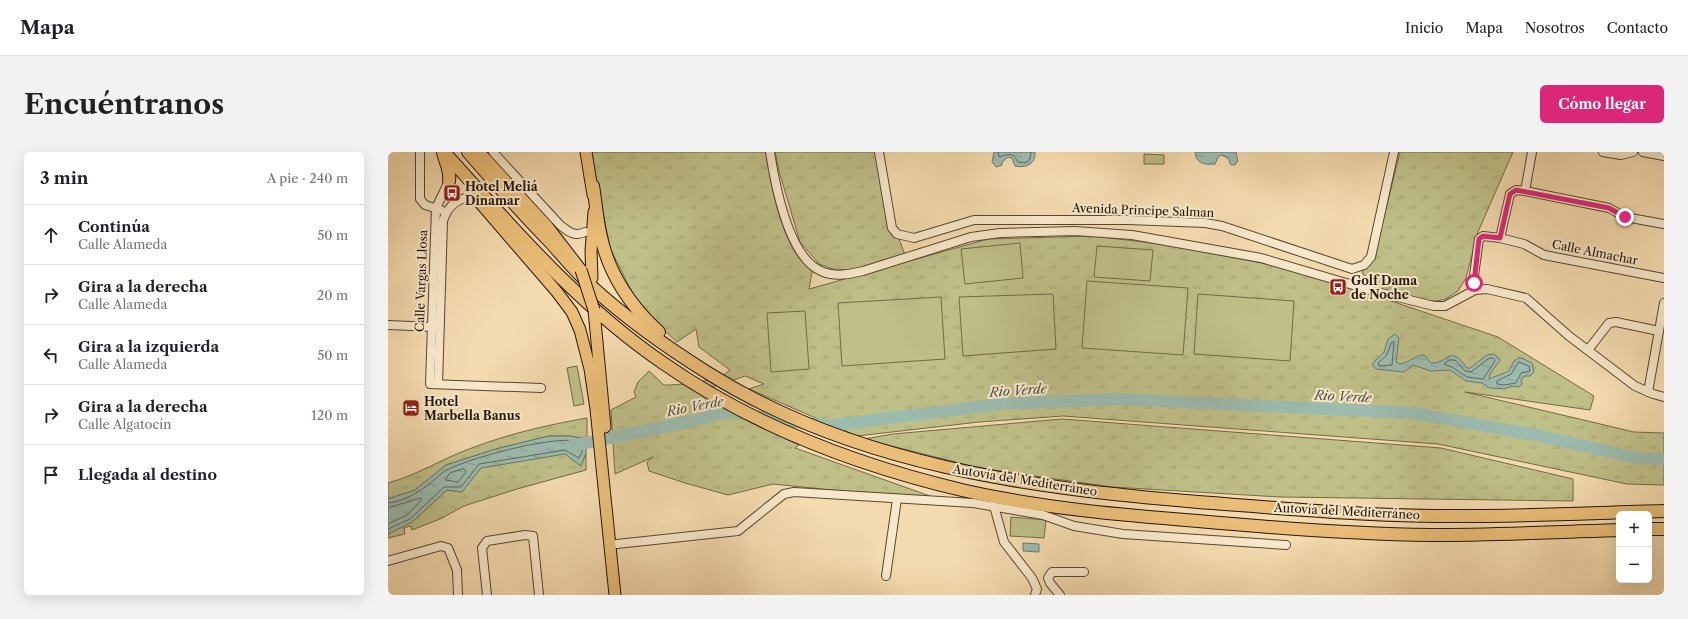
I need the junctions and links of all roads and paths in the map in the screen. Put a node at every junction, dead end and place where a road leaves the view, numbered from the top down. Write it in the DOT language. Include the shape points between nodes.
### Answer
graph roads {
  1 [pos="420,152"];
  2 [pos="443,152"];
  3 [pos="468,152"];
  4 [pos="479,152"];
  5 [pos="493,152"];
  6 [pos="586,152"];
  7 [pos="770,152"];
  8 [pos="879,152"];
  9 [pos="1394,152"];
  10 [pos="1532,152"];
  11 [pos="1603,152"];
  12 [pos="1633,152"];
  13 [pos="1643,152"];
  14 [pos="1664,156"];
  15 [pos="449,181"];
  16 [pos="593,186"];
  17 [pos="1525,191"];
  18 [pos="478,198"];
  19 [pos="436,208"];
  20 [pos="446,212"];
  21 [pos="496,220"];
  22 [pos="1664,224"];
  23 [pos="585,232"];
  24 [pos="439,238"];
  25 [pos="1500,238"];
  26 [pos="578,269"];
  27 [pos="1664,278"];
  28 [pos="1475,290"];
  29 [pos="1664,303"];
  30 [pos="594,316"];
  31 [pos="388,325"];
  32 [pos="435,327"];
  33 [pos="1659,331"];
  34 [pos="1588,350"];
  35 [pos="678,354"];
  36 [pos="541,388"];
  37 [pos="1648,392"];
  38 [pos="1664,397"];
  39 [pos="600,409"];
  40 [pos="608,482"];
  41 [pos="897,499"];
  42 [pos="994,506"];
  43 [pos="1664,511"];
  44 [pos="1652,529"];
  45 [pos="1664,529"];
  46 [pos="1616,530"];
  47 [pos="617,544"];
  48 [pos="1286,545"];
  49 [pos="388,561"];
  50 [pos="1084,572"];
  51 [pos="886,576"];
  52 [pos="458,595"];
  53 [pos="487,595"];
  54 [pos="539,595"];
  55 [pos="615,595"];
  56 [pos="621,595"];
  57 [pos="1034,595"];
  58 [pos="1060,595"];
  1 -- 19 [label="street" via="420,199 425,205"];
  2 -- 15 [label="highway"];
  2 -- 18 [label="highway, Autovía del Mediterráneo"];
  3 -- 26 [label="highway, Autovía del Mediterráneo"];
  4 -- 26 [label="main road" via="547,226"];
  5 -- 23 [label="street" via="560,225 571,234"];
  6 -- 16 [label="main road"];
  7 -- 28 [label="street" via="781,202 798,247 813,266 829,273 847,274 863,271 971,237 1000,233 1075,231 1132,234 1261,258 1434,306 1451,304"];
  8 -- 9 [label="street, Avenida Principe Salman" via="892,228 897,234 919,237 974,220 1205,223 1222,226 1352,269 1358,268 1371,256"];
  10 -- 17 [label="street"];
  11 -- 12 [label="street" via="1621,155"];
  13 -- 14 [label="street"];
  15 -- 19 [label="street, Calle Vargas Llosa"];
  16 -- 30 [label="main road, bridge" via="591,251"];
  16 -- 35 [label="highway" via="601,239 614,274 637,310 669,341"];
  17 -- 22 [label="street" via="1609,208 1625,217"];
  17 -- 25 [label="street" via="1516,190 1510,194"];
  18 -- 20 [label="street" via="453,203"];
  18 -- 21 [label="highway"];
  18 -- 46 [label="highway, Autovía del Mediterráneo" via="586,304 686,379 806,441 879,467 967,491 1051,506 1126,515 1358,533 1432,535"];
  19 -- 20 [label="street"];
  19 -- 24 [label="street, Calle Vargas Llosa"];
  20 -- 24 [label="street, Calle Vargas Llosa"];
  21 -- 39 [label="main road" via="557,292 577,321"];
  24 -- 32 [label="street, Calle Vargas Llosa"];
  25 -- 27 [label="street, Calle Almachar" via="1524,244 1544,255"];
  25 -- 28 [label="street, Calle Almachar" via="1483,236 1479,239"];
  26 -- 30 [label="main road, bridge"];
  26 -- 35 [label="highway, Autovía del Mediterráneo" via="591,286 616,308"];
  28 -- 34 [label="street" via="1487,289 1526,298"];
  29 -- 33 [label="street"];
  30 -- 39 [label="main road"];
  31 -- 32 [label="street"];
  32 -- 36 [label="street, Calle Vargas Llosa" via="434,384"];
  33 -- 34 [label="street" via="1616,322 1609,323"];
  33 -- 37 [label="street"];
  34 -- 37 [label="street" via="1635,386"];
  35 -- 43 [label="highway, Autovía del Mediterráneo" via="754,399 794,418 876,448 969,473 1056,487 1126,496 1291,509 1436,516"];
  37 -- 38 [label="street"];
  39 -- 40 [label="main road"];
  40 -- 47 [label="main road"];
  40 -- 55 [label="main road"];
  41 -- 42 [label="street"];
  41 -- 47 [label="street" via="794,492 784,494 738,531"];
  41 -- 51 [label="street"];
  42 -- 48 [label="street" via="1043,515 1074,526 1123,534"];
  42 -- 57 [label="street" via="1004,542 1032,578 1037,589"];
  44 -- 45 [label="highway"];
  47 -- 56 [label="main road"];
  49 -- 52 [label="street" via="441,546 448,548 457,570"];
  50 -- 58 [label="street" via="1052,572 1048,578"];
  53 -- 54 [label="street" via="482,548 487,540 525,535 533,536"];
}
